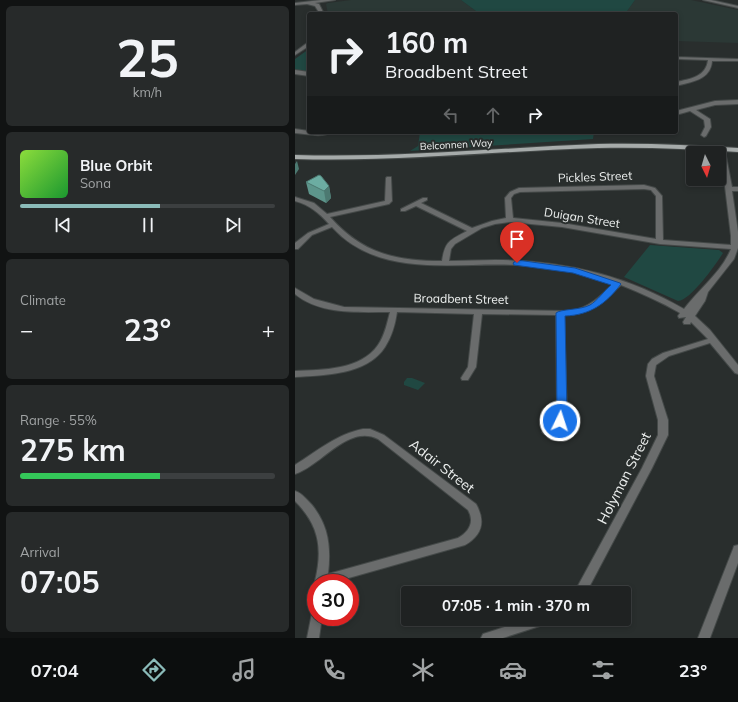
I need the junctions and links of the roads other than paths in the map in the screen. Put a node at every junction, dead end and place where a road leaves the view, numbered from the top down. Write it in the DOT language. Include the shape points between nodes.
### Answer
graph roads {
  1 [pos="331,0"];
  2 [pos="705,0"];
  3 [pos="320,2"];
  4 [pos="295,3"];
  5 [pos="738,7"];
  6 [pos="321,12"];
  7 [pos="307,45"];
  8 [pos="295,54"];
  9 [pos="678,58"];
  10 [pos="710,60"];
  11 [pos="738,60"];
  12 [pos="295,72"];
  13 [pos="307,74"];
  14 [pos="678,83"];
  15 [pos="738,102"];
  16 [pos="691,109"];
  17 [pos="678,112"];
  18 [pos="295,131"];
  19 [pos="307,132"];
  20 [pos="704,135"];
  21 [pos="729,152"];
  22 [pos="295,157"];
  23 [pos="329,160"];
  24 [pos="295,162"];
  25 [pos="389,178"];
  26 [pos="729,189"];
  27 [pos="738,190"];
  28 [pos="295,199"];
  29 [pos="425,199"];
  30 [pos="417,204"];
  31 [pos="403,210"];
  32 [pos="327,216"];
  33 [pos="510,220"];
  34 [pos="334,224"];
  35 [pos="472,231"];
  36 [pos="660,242"];
  37 [pos="295,247"];
  38 [pos="735,247"];
  39 [pos="445,263"];
  40 [pos="618,283"];
  41 [pos="295,290"];
  42 [pos="704,292"];
  43 [pos="669,304"];
  44 [pos="691,304"];
  45 [pos="394,310"];
  46 [pos="478,312"];
  47 [pos="560,313"];
  48 [pos="686,317"];
  49 [pos="713,340"];
  50 [pos="738,371"];
  51 [pos="295,374"];
  52 [pos="465,378"];
  53 [pos="547,432"];
  54 [pos="295,470"];
  55 [pos="295,495"];
  56 [pos="738,549"];
  57 [pos="322,574"];
  58 [pos="349,574"];
  59 [pos="584,586"];
  60 [pos="315,626"];
  61 [pos="524,626"];
  62 [pos="313,638"];
  63 [pos="487,638"];
  64 [pos="704,638"];
  1 -- 3 [label="street"];
  2 -- 5 [label="street"];
  3 -- 4 [label="street"];
  3 -- 4 [label="street"];
  3 -- 6 [label="street"];
  7 -- 8 [label="street"];
  9 -- 10 [label="street"];
  10 -- 11 [label="street"];
  10 -- 14 [label="street" via="703,75"];
  12 -- 13 [label="street"];
  15 -- 16 [label="street" via="715,103"];
  16 -- 17 [label="street"];
  16 -- 20 [label="street" via="707,119 708,128"];
  18 -- 19 [label="street"];
  21 -- 23 [label="main road, Belconnen Way" via="575,149 427,158"];
  21 -- 26 [label="street" via="726,170"];
  22 -- 23 [label="main road, Belconnen Way"];
  23 -- 24 [label="main road, Belconnen Way"];
  25 -- 32 [label="street" via="387,203"];
  26 -- 27 [label="street"];
  26 -- 38 [label="street"];
  28 -- 32 [label="street" via="312,205"];
  29 -- 30 [label="street"];
  30 -- 31 [label="street"];
  30 -- 35 [label="street"];
  32 -- 34 [label="street"];
  33 -- 35 [label="street, Duigan Street" via="489,223"];
  33 -- 36 [label="street, Duigan Street" via="563,225"];
  33 -- 36 [label="street, Pickles Street" via="508,198 519,190 643,186 653,189 659,196"];
  34 -- 37 [label="street" via="311,234"];
  34 -- 39 [label="street" via="349,240 383,257 413,262"];
  35 -- 39 [label="street, Duigan Street" via="449,246"];
  36 -- 38 [label="street, Duigan Street"];
  38 -- 42 [label="street" via="730,259"];
  39 -- 40 [label="street" via="517,263 552,266"];
  40 -- 43 [label="street"];
  40 -- 47 [label="street, Broadbent Street" via="593,307 575,313"];
  40 -- 48 [label="street"];
  41 -- 45 [label="street, Broadbent Street" via="310,300 331,307"];
  42 -- 44 [label="street"];
  42 -- 48 [label="street" via="701,301"];
  43 -- 44 [label="street"];
  43 -- 48 [label="street"];
  44 -- 48 [label="street"];
  45 -- 46 [label="street, Broadbent Street"];
  45 -- 51 [label="street" via="384,342 369,358 337,371"];
  46 -- 47 [label="street, Broadbent Street"];
  46 -- 52 [label="street" via="472,367"];
  47 -- 53 [label="street" via="562,416"];
  48 -- 49 [label="street"];
  49 -- 50 [label="street"];
  49 -- 59 [label="street, Holyman Street" via="661,357 653,363 650,369 663,420 663,436"];
  54 -- 58 [label="street, Adair Street" via="349,435 361,432 374,433 472,507 477,520 475,530 461,542"];
  55 -- 57 [label="street" via="308,506 322,531 325,547"];
  56 -- 64 [label="street"];
  60 -- 62 [label="street"];
  61 -- 63 [label="street"];
}
